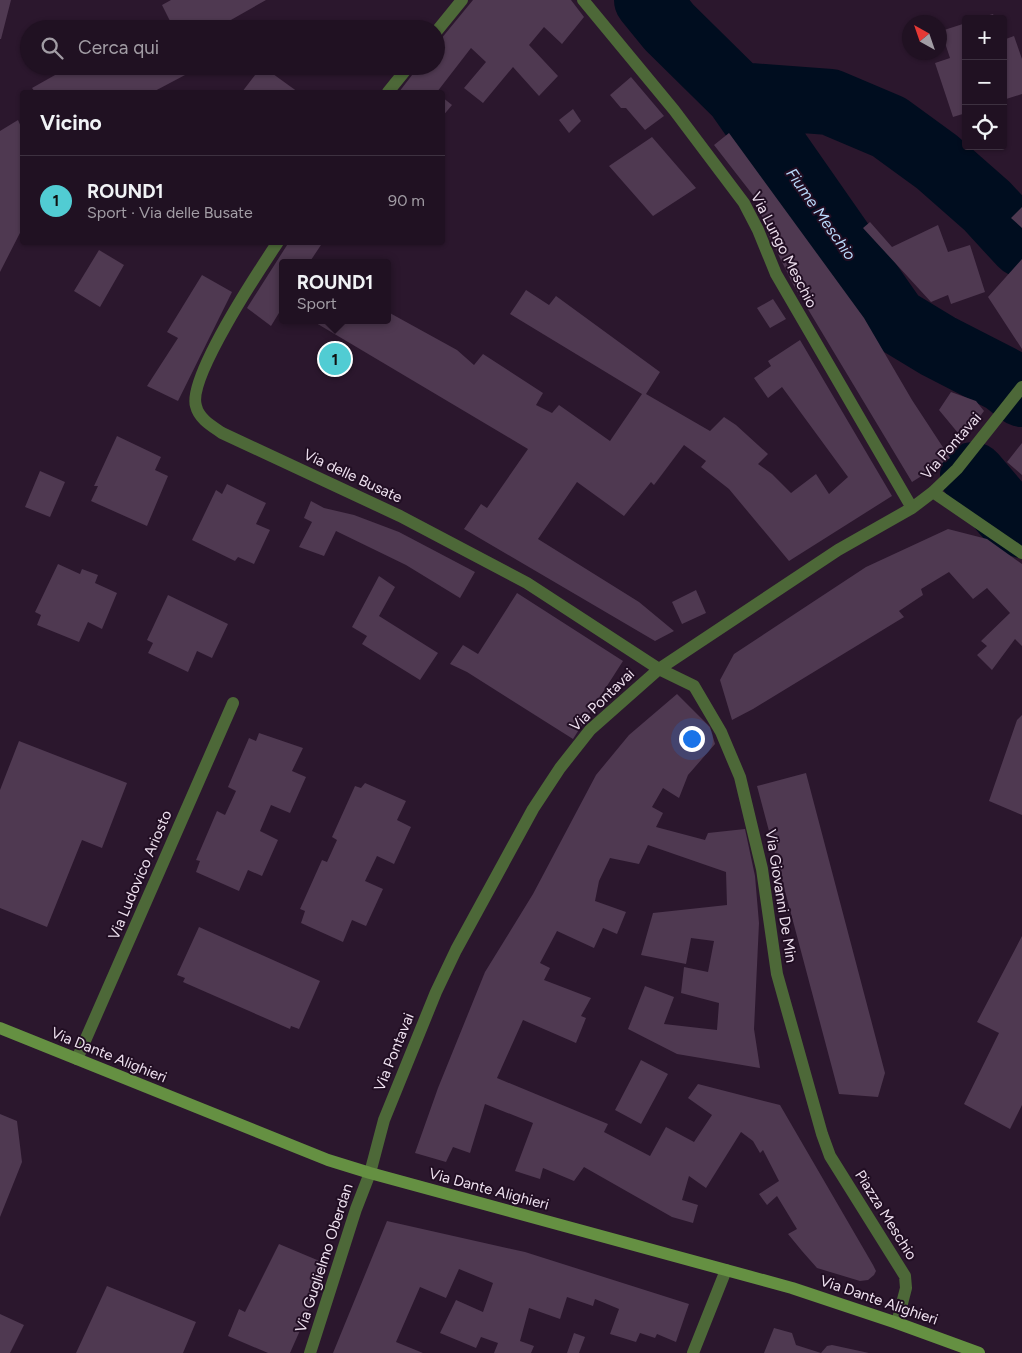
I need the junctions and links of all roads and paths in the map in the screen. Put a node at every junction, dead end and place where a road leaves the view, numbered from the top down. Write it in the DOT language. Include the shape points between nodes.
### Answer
graph roads {
  1 [pos="462,0"];
  2 [pos="584,0"];
  3 [pos="445,21"];
  4 [pos="402,75"];
  5 [pos="390,90"];
  6 [pos="276,245"];
  7 [pos="1022,387"];
  8 [pos="933,492"];
  9 [pos="912,508"];
  10 [pos="1022,553"];
  11 [pos="659,669"];
  12 [pos="233,703"];
  13 [pos="0,1028"];
  14 [pos="77,1059"];
  15 [pos="830,1156"];
  16 [pos="370,1173"];
  17 [pos="726,1270"];
  18 [pos="897,1323"];
  19 [pos="310,1353"];
  20 [pos="693,1353"];
  21 [pos="979,1353"];
  1 -- 3 [label="street"];
  2 -- 9 [label="street, Via Lungo Meschio" via="674,110 744,203 776,274"];
  4 -- 5 [label="street"];
  6 -- 11 [label="street, Via delle Busate" via="223,331 198,384 195,397 200,415 222,433 400,516 527,583"];
  7 -- 8 [label="street, Via Pontavai" via="957,469"];
  8 -- 9 [label="street, Via Pontavai"];
  8 -- 10 [label="street"];
  9 -- 11 [label="street, Via Pontavai" via="838,550"];
  11 -- 15 [label="street, Via Giovanni De Min" via="694,686 721,732 740,776 762,869 778,974"];
  11 -- 16 [label="street, Via Pontavai" via="590,730 533,809 436,992 384,1120"];
  12 -- 14 [label="street, Via Ludovico Ariosto"];
  13 -- 14 [label="main road, Via Dante Alighieri"];
  14 -- 16 [label="main road, Via Dante Alighieri" via="254,1131"];
  15 -- 18 [label="street, Piazza Meschio" via="905,1276 904,1299"];
  16 -- 17 [label="main road, Via Dante Alighieri"];
  16 -- 19 [label="street, Via Guglielmo Oberdan"];
  17 -- 18 [label="main road, Via Dante Alighieri"];
  17 -- 20 [label="street"];
  18 -- 21 [label="main road, Via Dante Alighieri"];
}
